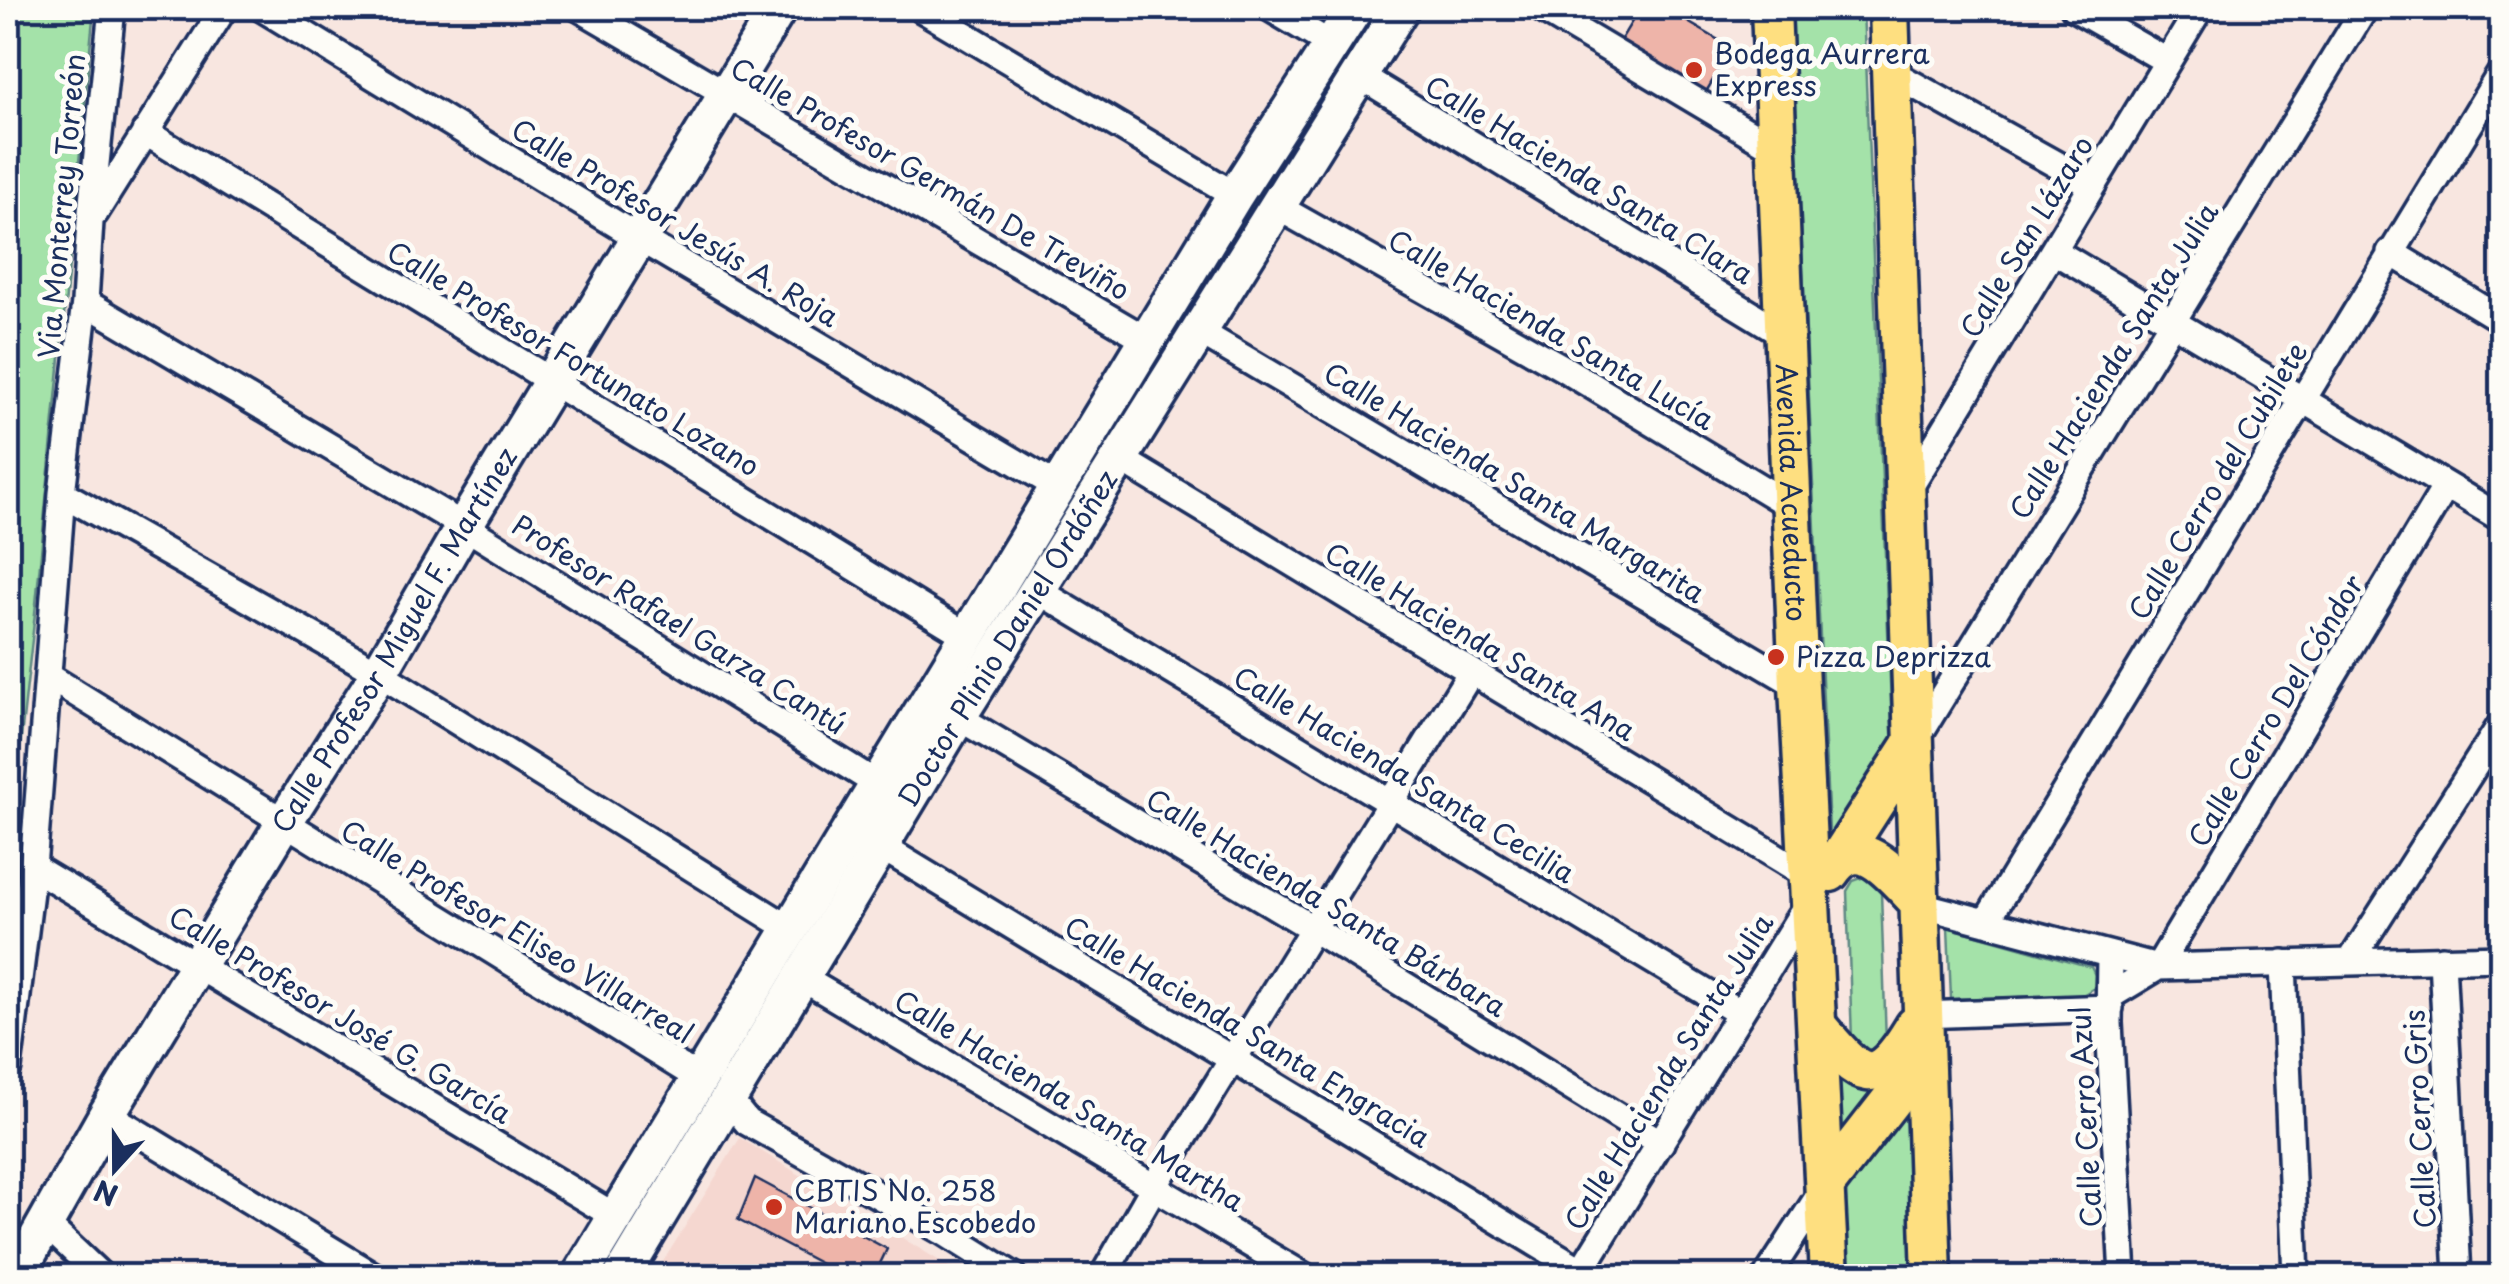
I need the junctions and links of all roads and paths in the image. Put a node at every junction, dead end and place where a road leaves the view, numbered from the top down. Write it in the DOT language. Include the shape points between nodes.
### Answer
graph roads {
  1 [pos="112,8"];
  2 [pos="224,8"];
  3 [pos="262,8"];
  4 [pos="580,8"];
  5 [pos="779,8"];
  6 [pos="920,8"];
  7 [pos="1270,8"];
  8 [pos="1355,8"];
  9 [pos="1401,8"];
  10 [pos="1540,8"];
  11 [pos="1771,8"];
  12 [pos="1889,8"];
  13 [pos="2074,8"];
  14 [pos="2200,8"];
  15 [pos="2365,8"];
  16 [pos="1332,45"];
  17 [pos="2167,60"];
  18 [pos="1889,71"];
  19 [pos="2502,71"];
  20 [pos="1359,75"];
  21 [pos="726,96"];
  22 [pos="2490,114"];
  23 [pos="144,132"];
  24 [pos="1778,150"];
  25 [pos="2093,184"];
  26 [pos="1235,195"];
  27 [pos="1276,206"];
  28 [pos="90,222"];
  29 [pos="639,238"];
  30 [pos="2054,251"];
  31 [pos="2390,252"];
  32 [pos="85,302"];
  33 [pos="2502,320"];
  34 [pos="2173,324"];
  35 [pos="1198,331"];
  36 [pos="1786,336"];
  37 [pos="1148,340"];
  38 [pos="552,381"];
  39 [pos="2303,401"];
  40 [pos="1119,458"];
  41 [pos="2446,486"];
  42 [pos="1058,487"];
  43 [pos="62,493"];
  44 [pos="1904,497"];
  45 [pos="1794,508"];
  46 [pos="2502,519"];
  47 [pos="464,526"];
  48 [pos="1037,590"];
  49 [pos="970,637"];
  50 [pos="1471,672"];
  51 [pos="379,673"];
  52 [pos="48,676"];
  53 [pos="1800,686"];
  54 [pos="958,718"];
  55 [pos="2502,723"];
  56 [pos="1912,745"];
  57 [pos="879,784"];
  58 [pos="1392,802"];
  59 [pos="283,824"];
  60 [pos="880,846"];
  61 [pos="32,867"];
  62 [pos="1820,879"];
  63 [pos="1918,902"];
  64 [pos="1986,922"];
  65 [pos="1312,928"];
  66 [pos="792,930"];
  67 [pos="2110,954"];
  68 [pos="2502,958"];
  69 [pos="2442,960"];
  70 [pos="2350,962"];
  71 [pos="2282,963"];
  72 [pos="198,964"];
  73 [pos="2158,967"];
  74 [pos="802,978"];
  75 [pos="2110,1002"];
  76 [pos="1740,1013"];
  77 [pos="1921,1015"];
  78 [pos="1818,1027"];
  79 [pos="1234,1059"];
  80 [pos="1922,1059"];
  81 [pos="8,1068"];
  82 [pos="715,1090"];
  83 [pos="106,1114"];
  84 [pos="1661,1143"];
  85 [pos="1155,1185"];
  86 [pos="1825,1185"];
  87 [pos="616,1217"];
  88 [pos="46,1224"];
  89 [pos="1580,1274"];
  90 [pos="16,1276"];
  91 [pos="101,1276"];
  92 [pos="374,1276"];
  93 [pos="580,1276"];
  94 [pos="622,1276"];
  95 [pos="1014,1276"];
  96 [pos="1102,1276"];
  97 [pos="1304,1276"];
  98 [pos="1767,1276"];
  99 [pos="1829,1276"];
  100 [pos="1932,1276"];
  101 [pos="2123,1276"];
  102 [pos="2296,1276"];
  103 [pos="2458,1276"];
  1 -- 28 [label="street, Via Monterrey Torreón"];
  2 -- 23 [label="street"];
  3 -- 29 [label="street, Calle Profesor Jesús A. Roja"];
  4 -- 21 [label="street, Calle Profesor Germán De Treviño"];
  5 -- 21 [label="street, Calle Profesor Miguel F. Martínez"];
  6 -- 26 [label="street"];
  7 -- 16 [label="street"];
  8 -- 16 [label="street, Doctor Plinio Daniel Ordóñez"];
  9 -- 20 [label="street, Doctor Plinio Daniel Ordóñez"];
  10 -- 24 [label="street"];
  11 -- 24 [label="main road, Avenida Acueducto"];
  12 -- 18 [label="main road"];
  13 -- 17 [label="street"];
  14 -- 17 [label="street, Calle San Lázaro"];
  15 -- 34 [label="street, Calle Hacienda Santa Julia"];
  16 -- 20 [label="street"];
  16 -- 26 [label="street, Doctor Plinio Daniel Ordóñez"];
  17 -- 25 [label="street, Calle San Lázaro"];
  18 -- 25 [label="street"];
  18 -- 44 [label="main road"];
  19 -- 22 [label="street, Calle Cerro del Cubilete"];
  20 -- 27 [label="street, Doctor Plinio Daniel Ordóñez"];
  20 -- 36 [label="street, Calle Hacienda Santa Clara"];
  21 -- 29 [label="street, Calle Profesor Miguel F. Martínez"];
  21 -- 37 [label="street, Calle Profesor Germán De Treviño"];
  22 -- 31 [label="street, Calle Cerro del Cubilete"];
  23 -- 28 [label="street"];
  23 -- 38 [label="street, Calle Profesor Fortunato Lozano"];
  24 -- 36 [label="main road, Avenida Acueducto"];
  25 -- 30 [label="street, Calle San Lázaro"];
  26 -- 37 [label="street, Doctor Plinio Daniel Ordóñez"];
  27 -- 35 [label="street, Doctor Plinio Daniel Ordóñez"];
  27 -- 45 [label="street, Calle Hacienda Santa Lucía"];
  28 -- 32 [label="street, Via Monterrey Torreón"];
  29 -- 38 [label="street, Calle Profesor Miguel F. Martínez"];
  29 -- 42 [label="street, Calle Profesor Jesús A. Roja"];
  30 -- 34 [label="street"];
  30 -- 44 [label="street, Calle San Lázaro"];
  31 -- 33 [label="street"];
  31 -- 39 [label="street, Calle Cerro del Cubilete"];
  32 -- 43 [label="street, Via Monterrey Torreón"];
  32 -- 47 [label="street, Profesor Rafael Garza Cantú"];
  34 -- 39 [label="street"];
  34 -- 56 [label="street, Calle Hacienda Santa Julia"];
  35 -- 40 [label="street, Doctor Plinio Daniel Ordóñez"];
  35 -- 53 [label="street, Calle Hacienda Santa Margarita"];
  36 -- 45 [label="main road, Avenida Acueducto"];
  37 -- 42 [label="street, Doctor Plinio Daniel Ordóñez"];
  38 -- 47 [label="street, Calle Profesor Miguel F. Martínez"];
  38 -- 49 [label="street, Calle Profesor Fortunato Lozano"];
  39 -- 41 [label="street"];
  39 -- 64 [label="street, Calle Cerro del Cubilete"];
  40 -- 48 [label="street, Doctor Plinio Daniel Ordóñez"];
  40 -- 50 [label="street, Calle Hacienda Santa Ana"];
  41 -- 46 [label="street"];
  41 -- 73 [label="street, Calle Cerro Del Cóndor"];
  42 -- 49 [label="street, Doctor Plinio Daniel Ordóñez"];
  43 -- 51 [label="street"];
  43 -- 52 [label="street, Via Monterrey Torreón"];
  44 -- 56 [label="main road"];
  45 -- 53 [label="main road, Avenida Acueducto"];
  47 -- 51 [label="street, Calle Profesor Miguel F. Martínez"];
  47 -- 57 [label="street, Profesor Rafael Garza Cantú"];
  48 -- 54 [label="street, Doctor Plinio Daniel Ordóñez"];
  48 -- 58 [label="street, Calle Hacienda Santa Cecilia"];
  49 -- 57 [label="street, Doctor Plinio Daniel Ordóñez"];
  50 -- 58 [label="street"];
  50 -- 62 [label="street, Calle Hacienda Santa Ana"];
  51 -- 59 [label="street, Calle Profesor Miguel F. Martínez"];
  51 -- 66 [label="street"];
  52 -- 59 [label="street, Calle Profesor Eliseo Villarreal"];
  52 -- 61 [label="street, Via Monterrey Torreón"];
  53 -- 62 [label="main road, Avenida Acueducto"];
  54 -- 60 [label="street, Doctor Plinio Daniel Ordóñez"];
  54 -- 65 [label="street, Calle Hacienda Santa Bárbara"];
  55 -- 70 [label="street"];
  56 -- 62 [label="main road"];
  56 -- 63 [label="main road"];
  57 -- 66 [label="street, Doctor Plinio Daniel Ordóñez"];
  58 -- 65 [label="street"];
  58 -- 76 [label="street, Calle Hacienda Santa Cecilia"];
  59 -- 72 [label="street, Calle Profesor Miguel F. Martínez"];
  59 -- 82 [label="street, Calle Profesor Eliseo Villarreal"];
  60 -- 74 [label="street, Doctor Plinio Daniel Ordóñez"];
  60 -- 79 [label="street, Calle Hacienda Santa Engracia"];
  61 -- 72 [label="street, Calle Profesor José G. García"];
  61 -- 81 [label="street, Via Monterrey Torreón"];
  62 -- 63 [label="main road" via="1852,854 1867,855"];
  62 -- 76 [label="street, Calle Hacienda Santa Julia"];
  62 -- 78 [label="main road, Avenida Acueducto"];
  63 -- 64 [label="street"];
  63 -- 77 [label="main road"];
  64 -- 67 [label="street"];
  65 -- 79 [label="street"];
  65 -- 84 [label="street, Calle Hacienda Santa Bárbara"];
  66 -- 82 [label="street, Doctor Plinio Daniel Ordóñez"];
  67 -- 73 [label="street"];
  67 -- 75 [label="street, Calle Cerro Azul"];
  68 -- 69 [label="street"];
  69 -- 70 [label="street"];
  69 -- 103 [label="street, Calle Cerro Gris"];
  70 -- 71 [label="street"];
  71 -- 73 [label="street"];
  71 -- 102 [label="street"];
  72 -- 83 [label="street, Calle Profesor Miguel F. Martínez"];
  72 -- 87 [label="street, Calle Profesor José G. García"];
  73 -- 75 [label="street"];
  74 -- 82 [label="street, Doctor Plinio Daniel Ordóñez"];
  74 -- 85 [label="street, Calle Hacienda Santa Martha"];
  75 -- 77 [label="street"];
  75 -- 101 [label="street, Calle Cerro Azul"];
  76 -- 84 [label="street, Calle Hacienda Santa Julia"];
  77 -- 78 [label="main road" via="1898,1053 1867,1071 1849,1065"];
  77 -- 80 [label="main road"];
  78 -- 86 [label="main road, Avenida Acueducto"];
  79 -- 85 [label="street"];
  79 -- 89 [label="street, Calle Hacienda Santa Engracia"];
  80 -- 86 [label="main road"];
  80 -- 100 [label="main road"];
  82 -- 87 [label="street, Doctor Plinio Daniel Ordóñez"];
  82 -- 94 [label="street, Doctor Plinio Daniel Ordóñez"];
  82 -- 95 [label="street, Calle Profesor Eliseo Villarreal" via="747,1122"];
  83 -- 88 [label="street, Calle Profesor Miguel F. Martínez"];
  83 -- 92 [label="street"];
  84 -- 89 [label="street, Calle Hacienda Santa Julia"];
  85 -- 96 [label="street"];
  85 -- 97 [label="street, Calle Hacienda Santa Martha"];
  86 -- 98 [label="street"];
  86 -- 99 [label="main road, Avenida Acueducto"];
  87 -- 93 [label="street, Doctor Plinio Daniel Ordóñez"];
  88 -- 90 [label="street, Calle Profesor Miguel F. Martínez"];
  88 -- 91 [label="street"];
}
